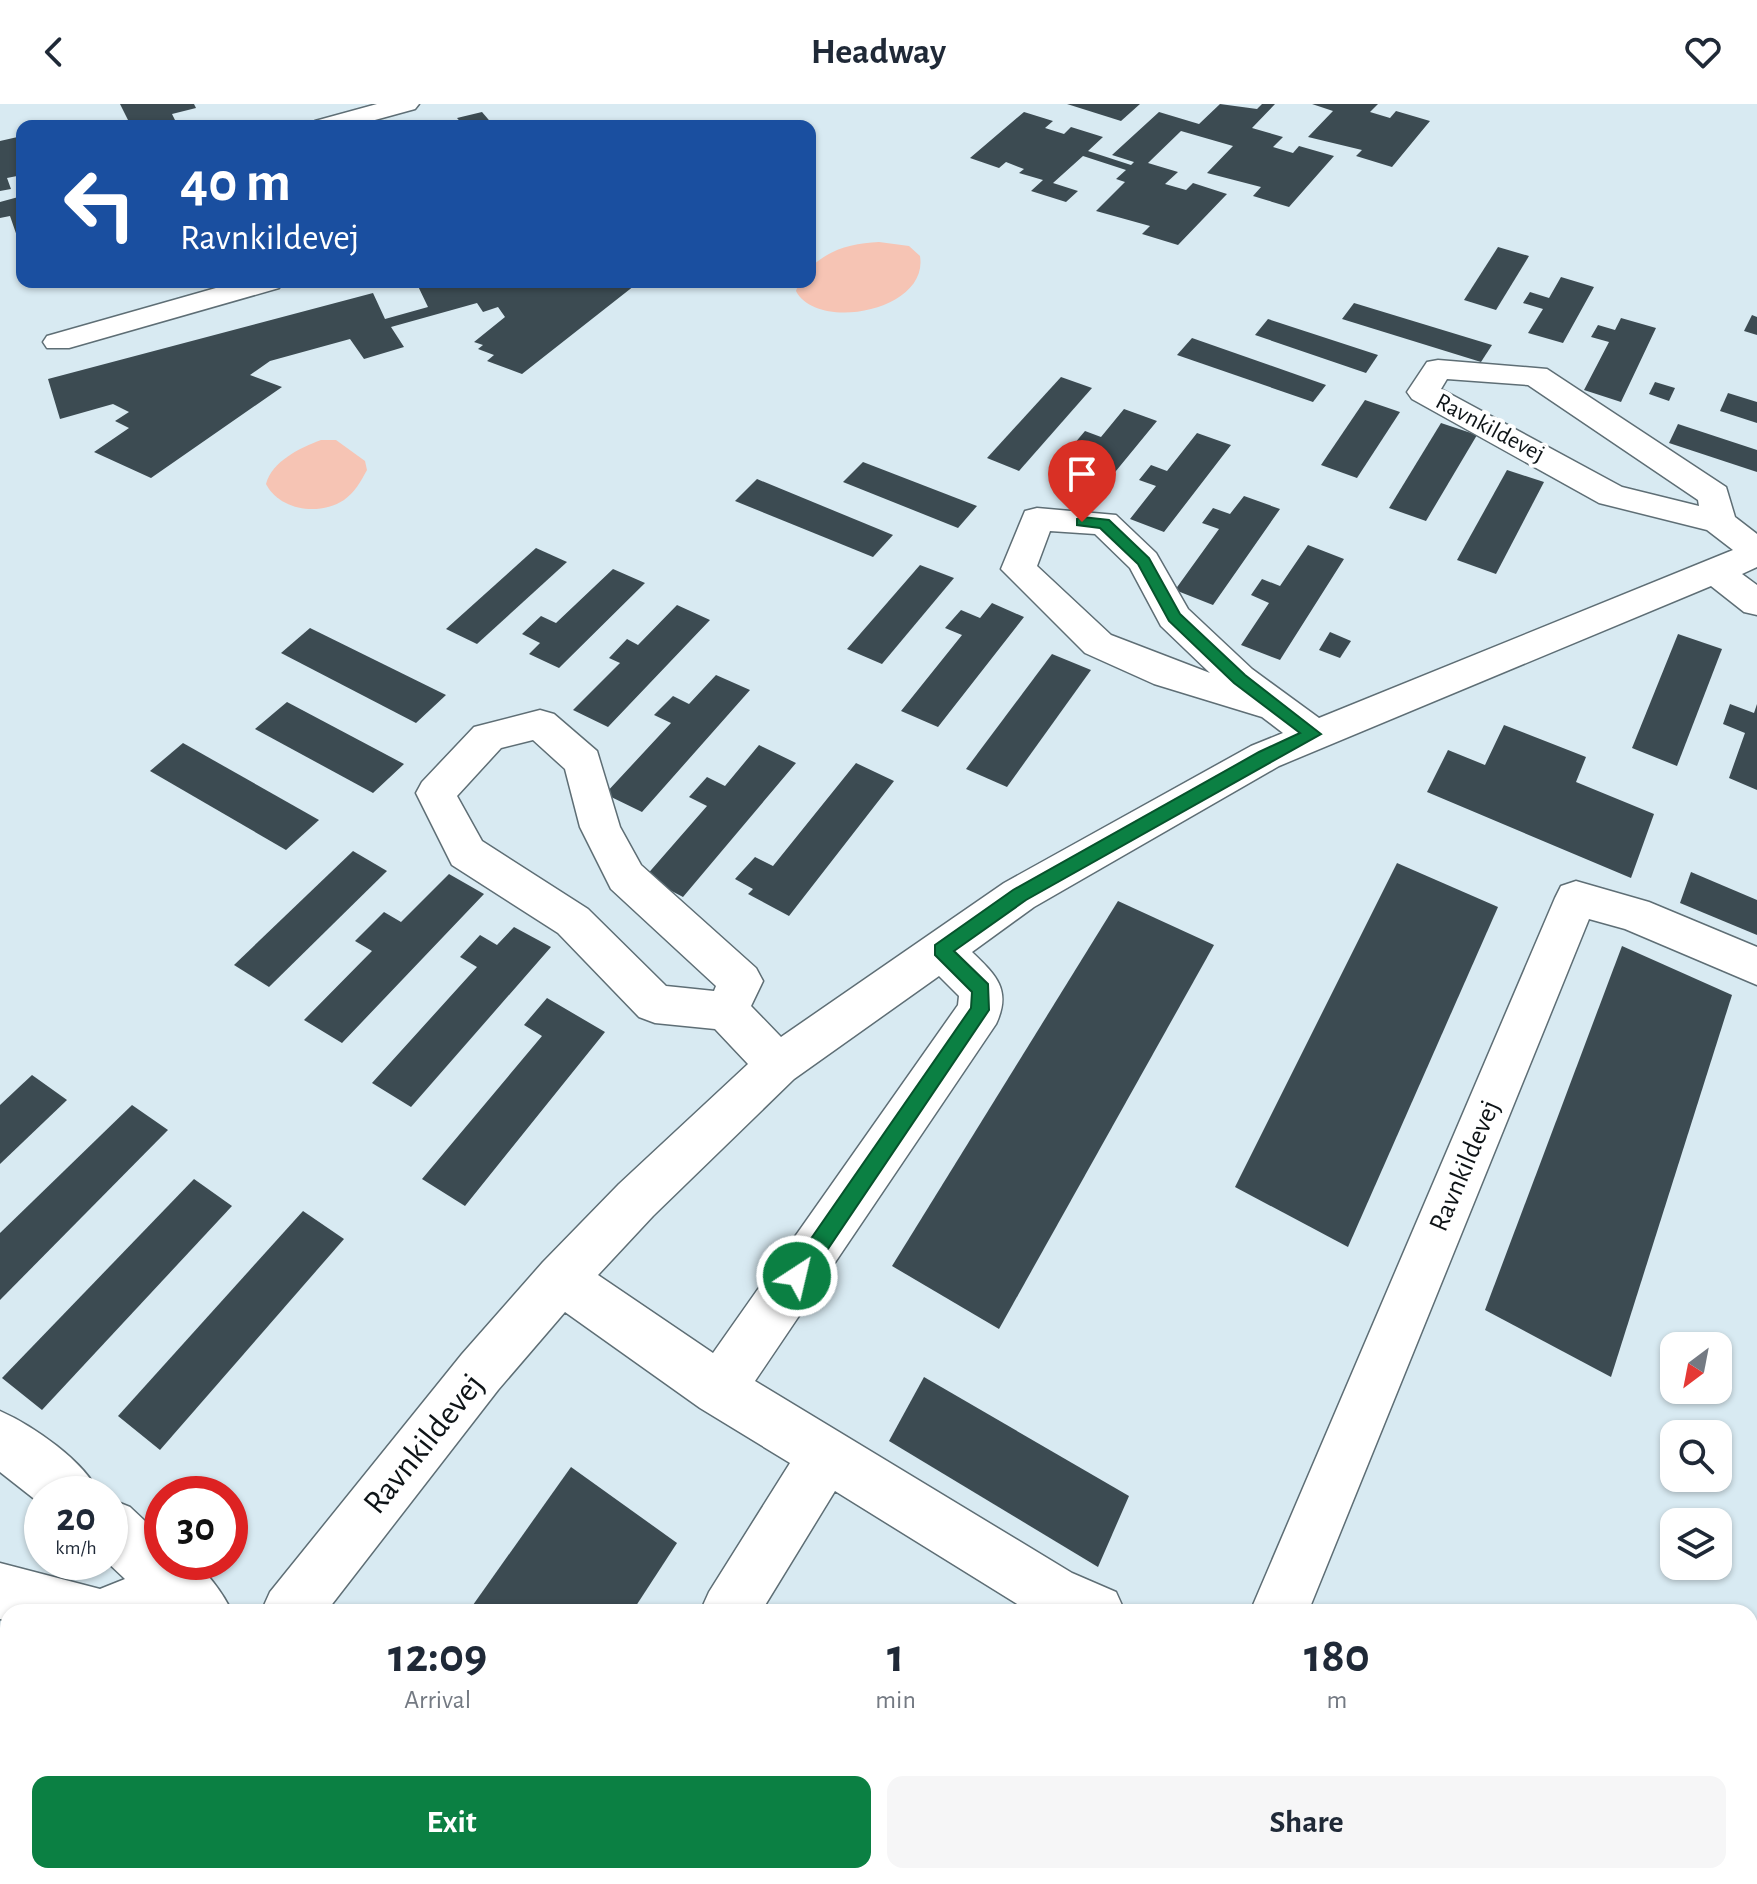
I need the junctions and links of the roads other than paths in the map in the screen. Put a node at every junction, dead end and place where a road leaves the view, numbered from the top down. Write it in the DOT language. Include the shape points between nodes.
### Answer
graph roads {
  1 [pos="406,104"];
  2 [pos="322,120"];
  3 [pos="248,288"];
  4 [pos="58,342"];
  5 [pos="1719,522"];
  6 [pos="1757,553"];
  7 [pos="1716,572"];
  8 [pos="1757,603"];
  9 [pos="1275,707"];
  10 [pos="1313,734"];
  11 [pos="941,950"];
  12 [pos="1757,967"];
  13 [pos="726,1011"];
  14 [pos="778,1065"];
  15 [pos="561,1279"];
  16 [pos="719,1389"];
  17 [pos="0,1438"];
  18 [pos="827,1454"];
  19 [pos="49,1476"];
  20 [pos="128,1543"];
  21 [pos="0,1591"];
  22 [pos="191,1599"];
  23 [pos="54,1604"];
  24 [pos="161,1604"];
  25 [pos="296,1604"];
  26 [pos="734,1604"];
  27 [pos="1077,1604"];
  28 [pos="1282,1604"];
  1 -- 2 [label="street"];
  3 -- 4 [label="street"];
  5 -- 5 [label="street, Ravnkildevej" via="1611,495 1423,392 1438,369 1536,376 1714,495"];
  5 -- 6 [label="street, Ravnkildevej"];
  6 -- 7 [label="street, Ravnkildevej"];
  7 -- 8 [label="street"];
  7 -- 10 [label="street, Ravnkildevej"];
  9 -- 9 [label="street" via="1174,617 1144,561 1104,523 1037,519 1019,569 1098,644 1167,674"];
  9 -- 10 [label="street"];
  10 -- 11 [label="street, Ravnkildevej" via="1019,895"];
  11 -- 14 [label="street, Ravnkildevej"];
  11 -- 16 [label="street" via="982,990 980,1010"];
  12 -- 28 [label="street, Ravnkildevej" via="1634,914 1576,898"];
  13 -- 13 [label="street" via="741,981 626,877 600,827 583,762 540,724 488,737 436,793 467,853 573,921 655,1004"];
  13 -- 14 [label="street"];
  14 -- 15 [label="street, Ravnkildevej"];
  15 -- 16 [label="street"];
  15 -- 25 [label="street, Ravnkildevej" via="480,1372"];
  16 -- 18 [label="street"];
  17 -- 19 [label="street"];
  18 -- 26 [label="street"];
  18 -- 27 [label="street"];
  20 -- 22 [label="street"];
  21 -- 23 [label="street"];
  22 -- 24 [label="street"];
}
